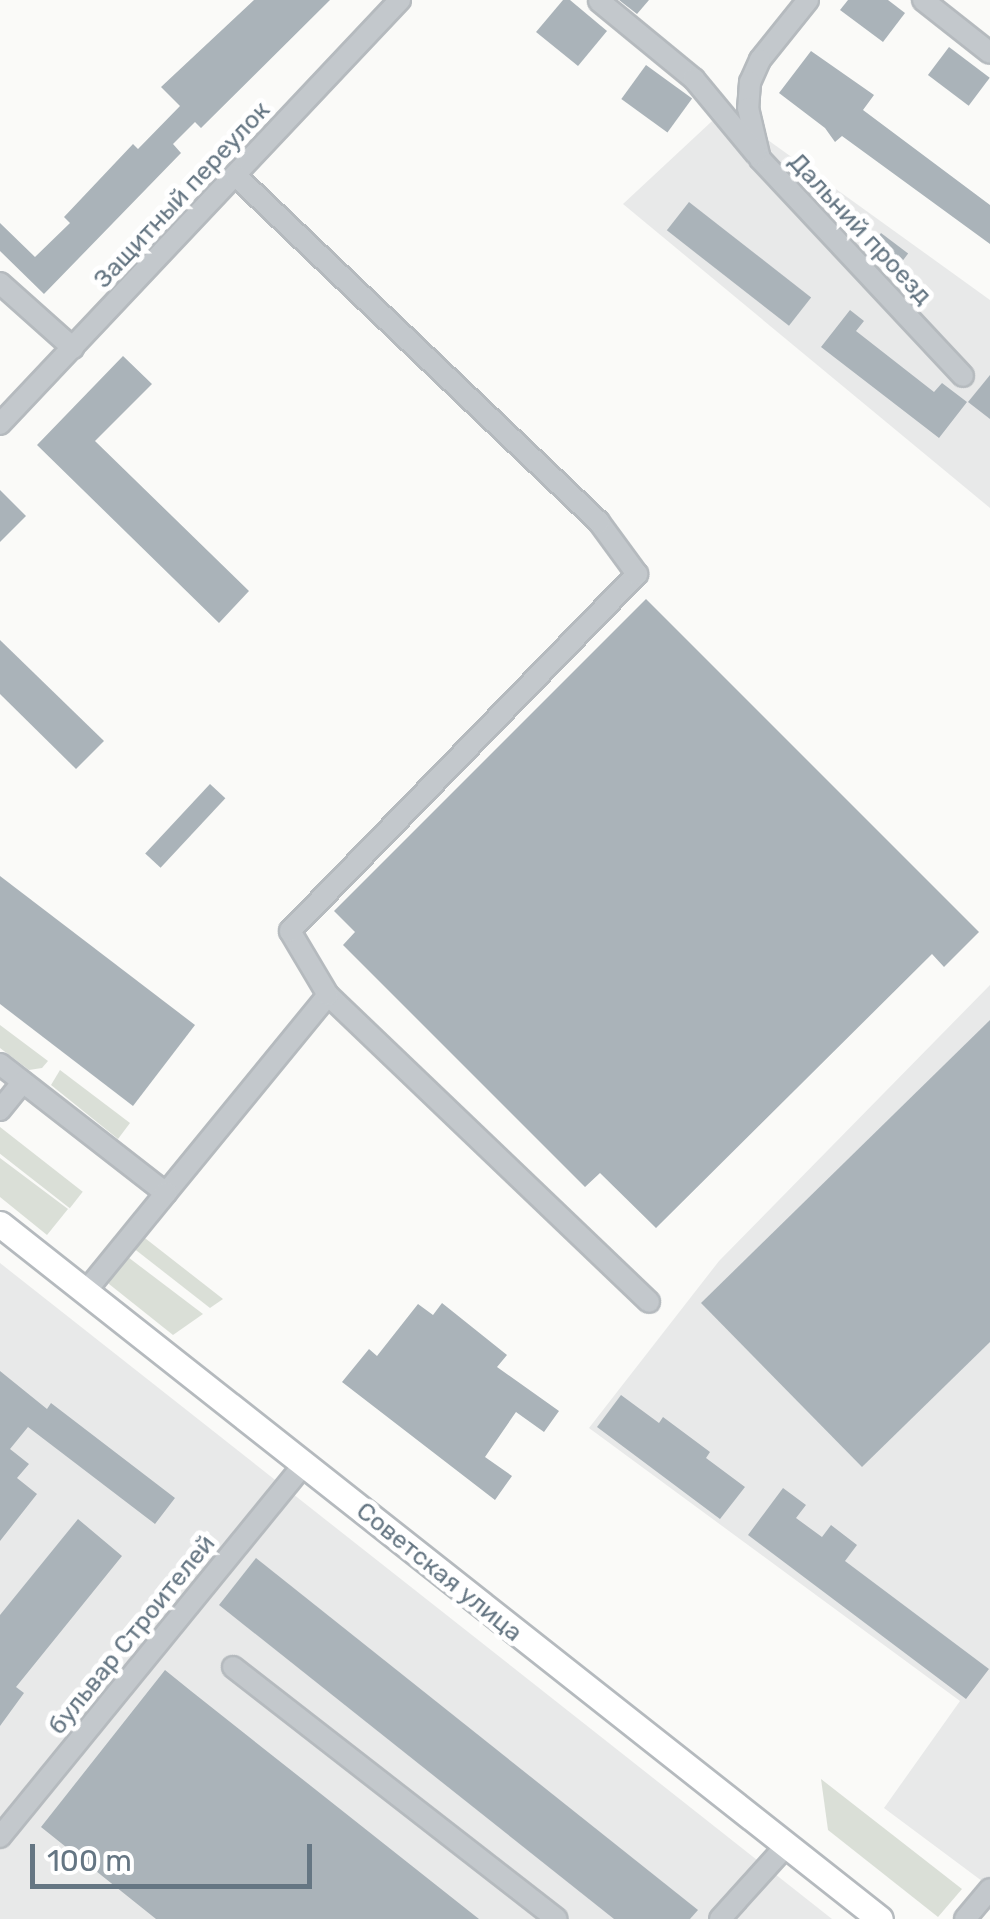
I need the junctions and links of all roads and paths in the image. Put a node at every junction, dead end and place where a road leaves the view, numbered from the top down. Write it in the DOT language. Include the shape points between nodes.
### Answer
graph roads {
  1 [pos="400,0"];
  2 [pos="808,0"];
  3 [pos="923,0"];
  4 [pos="599,1"];
  5 [pos="990,53"];
  6 [pos="760,159"];
  7 [pos="236,176"];
  8 [pos="0,282"];
  9 [pos="73,348"];
  10 [pos="963,376"];
  11 [pos="0,424"];
  12 [pos="328,994"];
  13 [pos="0,1064"];
  14 [pos="23,1082"];
  15 [pos="0,1110"];
  16 [pos="166,1193"];
  17 [pos="0,1224"];
  18 [pos="86,1291"];
  19 [pos="649,1302"];
  20 [pos="304,1464"];
  21 [pos="233,1666"];
  22 [pos="0,1838"];
  23 [pos="786,1846"];
  24 [pos="990,1889"];
  25 [pos="557,1919"];
  26 [pos="720,1919"];
  27 [pos="880,1919"];
  28 [pos="965,1919"];
  1 -- 7 [label="street, Защитный переулок"];
  2 -- 6 [label="street, Дальний проезд" via="750,82 748,108"];
  3 -- 5 [label="street"];
  4 -- 6 [label="street" via="694,79"];
  6 -- 10 [label="street, Дальний проезд"];
  7 -- 9 [label="street, Защитный переулок"];
  7 -- 12 [label="street" via="600,522 638,574 290,930"];
  8 -- 9 [label="street"];
  9 -- 11 [label="street, Защитный переулок"];
  12 -- 16 [label="street"];
  12 -- 19 [label="street"];
  13 -- 14 [label="street"];
  14 -- 15 [label="street"];
  14 -- 16 [label="street"];
  16 -- 18 [label="street"];
  17 -- 18 [label="main road, Советская улица"];
  18 -- 20 [label="main road, Советская улица"];
  20 -- 22 [label="street, бульвар Строителей"];
  20 -- 23 [label="main road, Советская улица"];
  21 -- 25 [label="street"];
  23 -- 26 [label="street"];
  23 -- 27 [label="main road, Советская улица"];
  24 -- 28 [label="street"];
}
